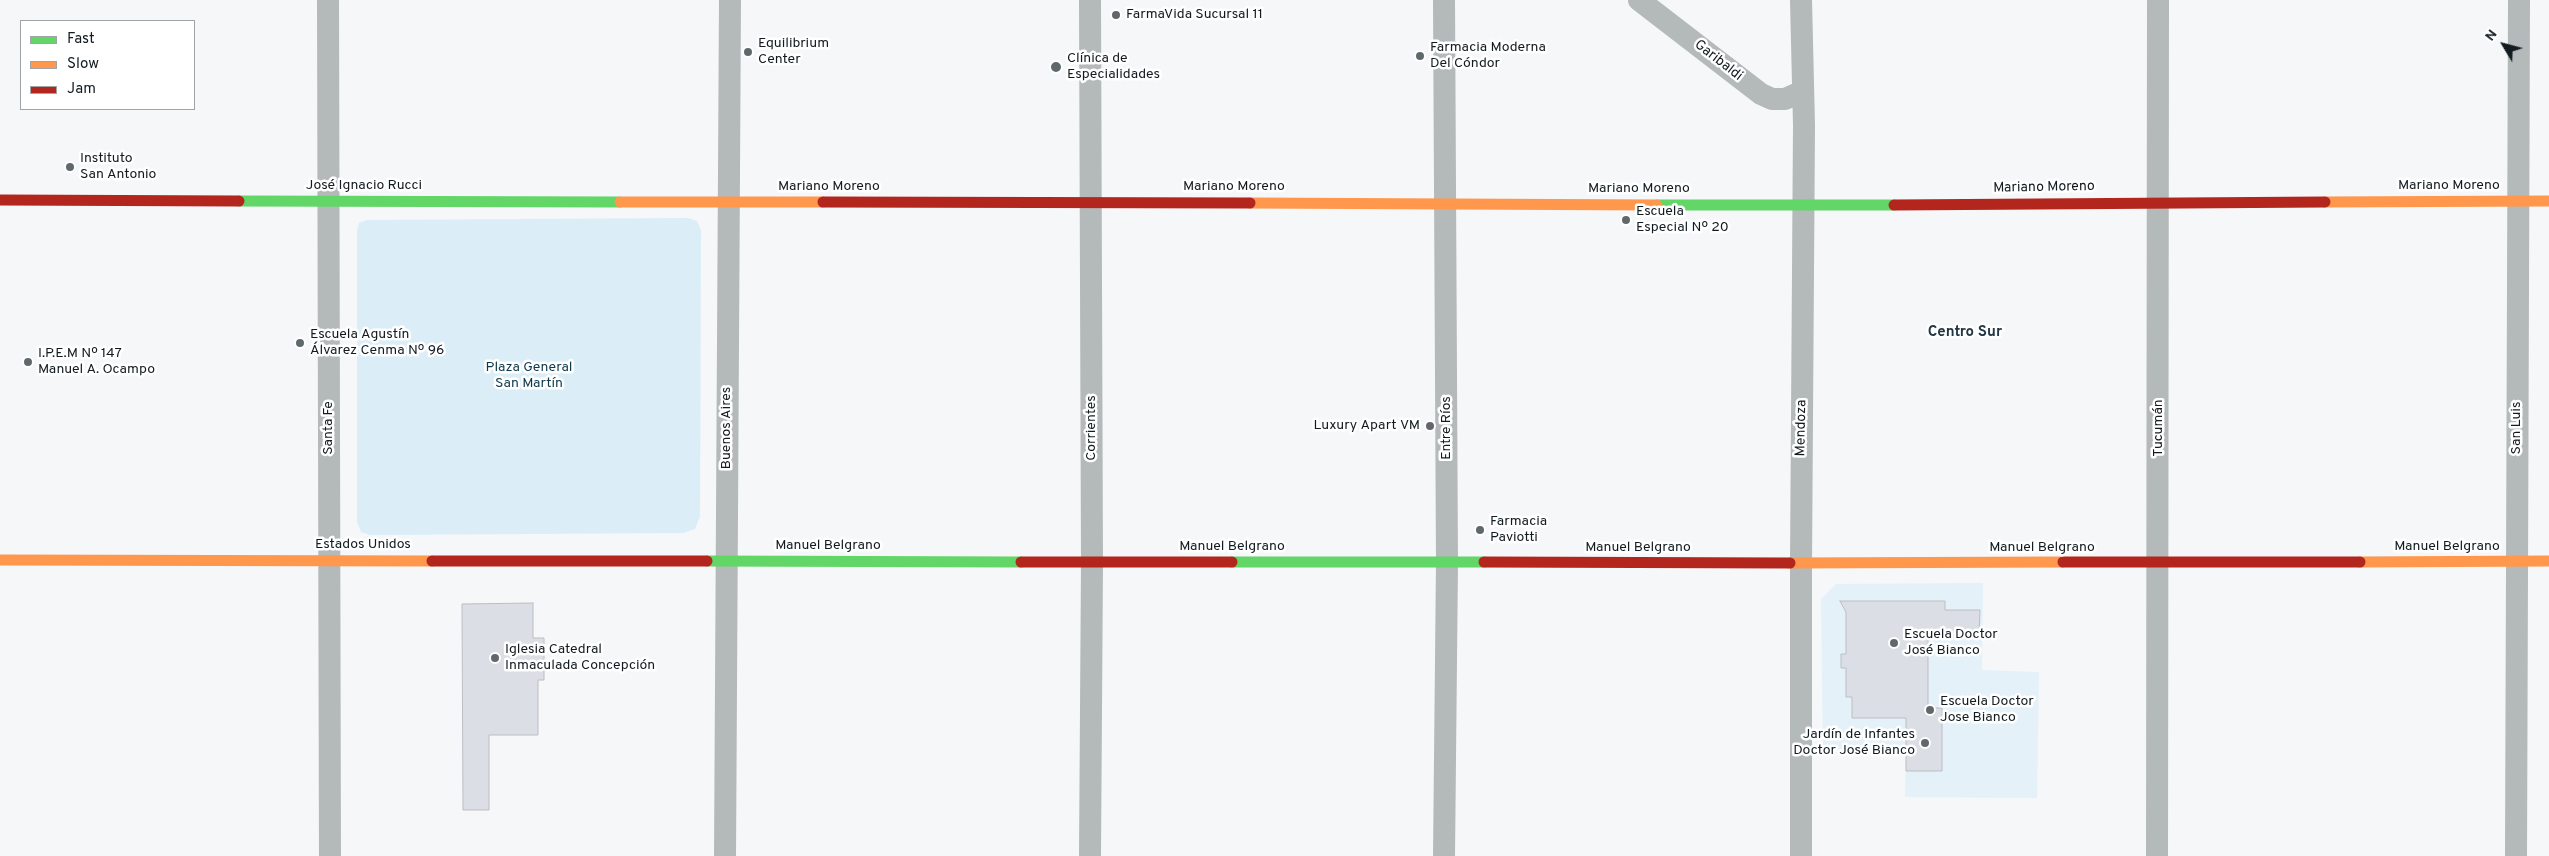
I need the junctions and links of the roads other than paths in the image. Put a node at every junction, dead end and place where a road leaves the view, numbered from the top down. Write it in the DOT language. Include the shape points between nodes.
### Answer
graph roads {
  1 [pos="328,0"];
  2 [pos="730,0"];
  3 [pos="1090,0"];
  4 [pos="1444,0"];
  5 [pos="1639,0"];
  6 [pos="1801,0"];
  7 [pos="2158,0"];
  8 [pos="2519,0"];
  9 [pos="1803,92"];
  10 [pos="0,200"];
  11 [pos="328,200"];
  12 [pos="729,201"];
  13 [pos="2159,201"];
  14 [pos="2518,201"];
  15 [pos="2549,201"];
  16 [pos="1091,202"];
  17 [pos="1446,202"];
  18 [pos="1804,205"];
  19 [pos="0,560"];
  20 [pos="330,560"];
  21 [pos="726,560"];
  22 [pos="2549,561"];
  23 [pos="1447,562"];
  24 [pos="2517,562"];
  25 [pos="1092,563"];
  26 [pos="1801,564"];
  27 [pos="2159,564"];
  28 [pos="330,856"];
  29 [pos="725,856"];
  30 [pos="1090,856"];
  31 [pos="1444,856"];
  32 [pos="1802,856"];
  33 [pos="2157,856"];
  34 [pos="2516,856"];
  1 -- 11 [label="street, Santa Fe"];
  2 -- 12 [label="street, Buenos Aires"];
  3 -- 16 [label="street, Corrientes"];
  4 -- 17 [label="street, Entre Ríos"];
  5 -- 9 [label="street, Garibaldi" via="1761,94 1772,99 1785,99"];
  6 -- 9 [label="street, Mendoza"];
  7 -- 13 [label="street, Tucumán"];
  8 -- 14 [label="street, San Luis"];
  9 -- 18 [label="street, Mendoza"];
  10 -- 11 [label="street, José Ignacio Rucci"];
  11 -- 12 [label="street, José Ignacio Rucci"];
  11 -- 20 [label="street, Santa Fe"];
  12 -- 16 [label="street, Mariano Moreno"];
  12 -- 21 [label="street, Buenos Aires"];
  13 -- 14 [label="street, Mariano Moreno"];
  13 -- 18 [label="street, Mariano Moreno"];
  13 -- 27 [label="street, Tucumán"];
  14 -- 15 [label="street, Mariano Moreno"];
  14 -- 24 [label="street, San Luis"];
  16 -- 17 [label="street, Mariano Moreno"];
  16 -- 25 [label="street, Corrientes"];
  17 -- 18 [label="street, Mariano Moreno"];
  17 -- 23 [label="street, Entre Ríos"];
  18 -- 26 [label="street, Mendoza"];
  19 -- 20 [label="street, Estados Unidos"];
  20 -- 21 [label="street, Estados Unidos"];
  20 -- 28 [label="street, Santa Fe"];
  21 -- 25 [label="street, Manuel Belgrano"];
  21 -- 29 [label="street, Buenos Aires"];
  22 -- 24 [label="street, Manuel Belgrano"];
  23 -- 25 [label="street, Manuel Belgrano"];
  23 -- 26 [label="street, Manuel Belgrano"];
  23 -- 31 [label="street, Entre Ríos"];
  24 -- 27 [label="street, Manuel Belgrano"];
  24 -- 34 [label="street, San Luis"];
  25 -- 30 [label="street, Corrientes"];
  26 -- 27 [label="street, Manuel Belgrano"];
  26 -- 32 [label="street, Mendoza"];
  27 -- 33 [label="street, Tucumán"];
}
